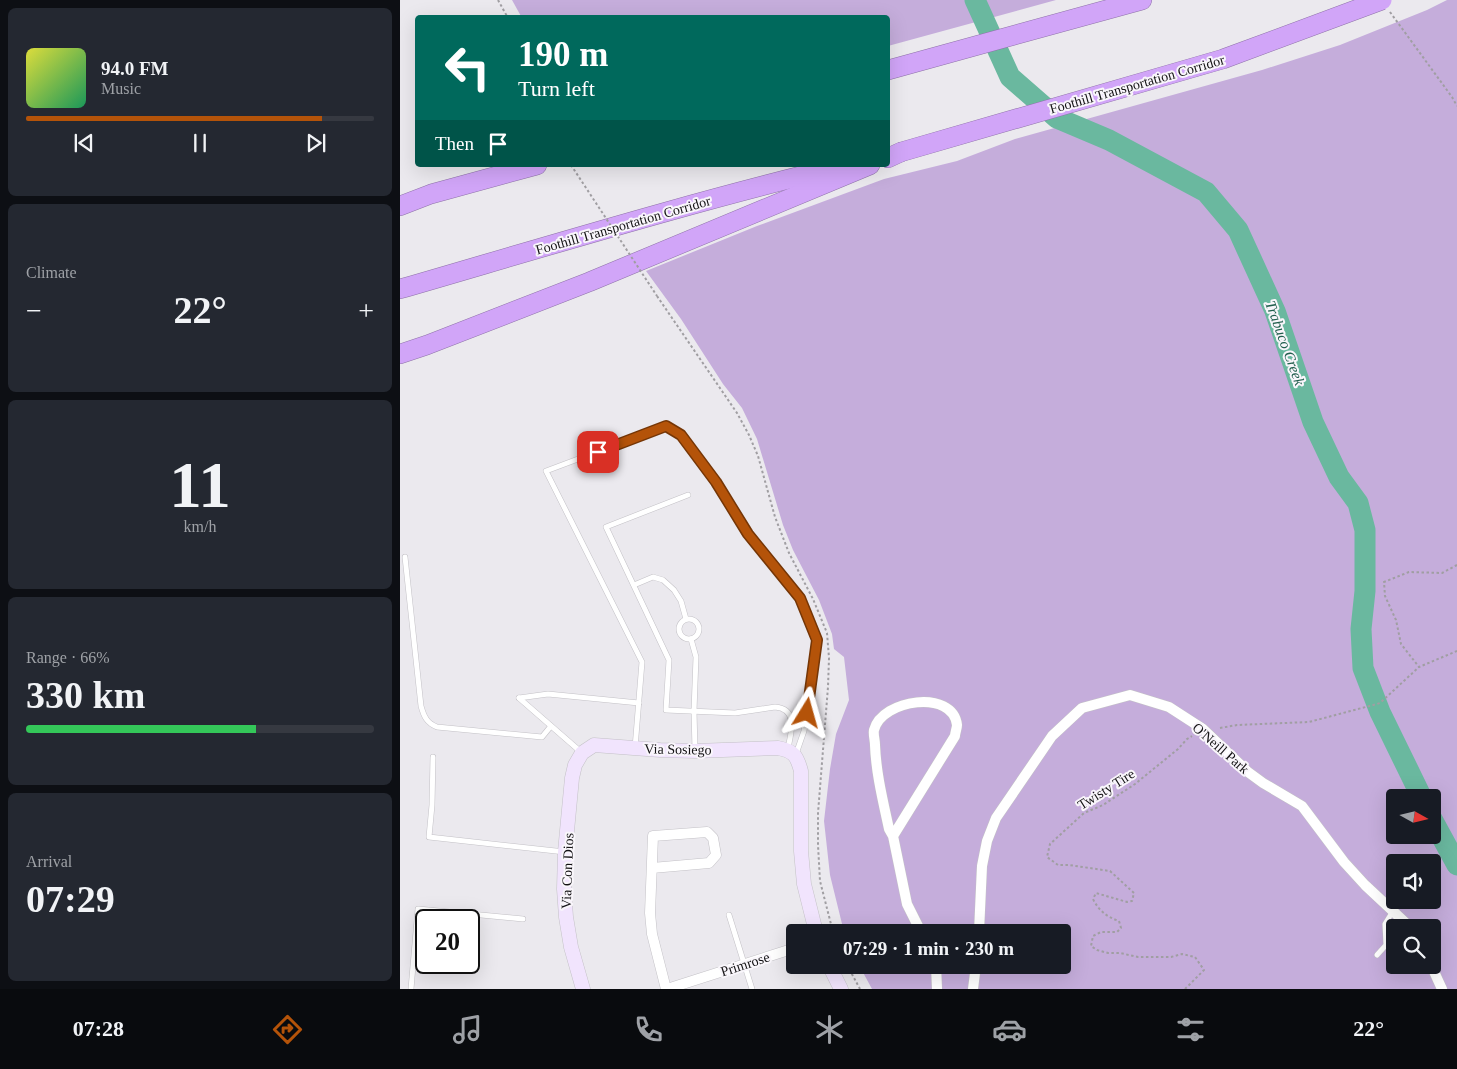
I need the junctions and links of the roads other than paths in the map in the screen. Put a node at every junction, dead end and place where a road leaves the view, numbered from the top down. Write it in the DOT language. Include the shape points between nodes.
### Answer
graph roads {
  1 [pos="1142,0"];
  2 [pos="1384,4"];
  3 [pos="890,69"];
  4 [pos="892,155"];
  5 [pos="530,167"];
  6 [pos="838,167"];
  7 [pos="865,167"];
  8 [pos="431,194"];
  9 [pos="400,195"];
  10 [pos="400,206"];
  11 [pos="400,289"];
  12 [pos="427,345"];
  13 [pos="400,354"];
  14 [pos="400,363"];
  15 [pos="688,494"];
  16 [pos="405,557"];
  17 [pos="634,585"];
  18 [pos="686,619"];
  19 [pos="691,639"];
  20 [pos="638,703"];
  21 [pos="694,711"];
  22 [pos="550,726"];
  23 [pos="635,749"];
  24 [pos="695,750"];
  25 [pos="787,751"];
  26 [pos="582,753"];
  27 [pos="434,757"];
  28 [pos="893,836"];
  29 [pos="566,852"];
  30 [pos="652,868"];
  31 [pos="1393,911"];
  32 [pos="729,916"];
  33 [pos="523,919"];
  34 [pos="1401,919"];
  35 [pos="814,924"];
  36 [pos="917,924"];
  37 [pos="979,924"];
  38 [pos="786,951"];
  39 [pos="1377,954"];
  40 [pos="744,965"];
  41 [pos="834,974"];
  42 [pos="936,974"];
  43 [pos="975,974"];
  44 [pos="1436,974"];
  45 [pos="411,989"];
  46 [pos="584,989"];
  47 [pos="667,989"];
  48 [pos="752,989"];
  49 [pos="842,989"];
  50 [pos="936,989"];
  51 [pos="973,989"];
  52 [pos="1442,989"];
  1 -- 3 [label="highway"];
  2 -- 4 [label="highway, Foothill Transportation Corridor, bridge" via="1223,59"];
  5 -- 8 [label="highway"];
  6 -- 11 [label="highway, Foothill Transportation Corridor" via="761,185"];
  7 -- 12 [label="highway" via="589,282"];
  8 -- 9 [label="highway" via="417,190"];
  8 -- 10 [label="highway"];
  12 -- 13 [label="highway"];
  12 -- 14 [label="highway"];
  15 -- 17 [label="lane" via="606,527"];
  16 -- 22 [label="lane" via="421,706 430,725 542,737"];
  17 -- 18 [label="lane" via="653,577 663,580 681,601"];
  17 -- 21 [label="lane" via="669,660 666,710"];
  18 -- 19 [label="lane" via="680,623 680,634"];
  18 -- 19 [label="lane" via="692,619 699,626 697,636"];
  19 -- 21 [label="lane" via="696,657"];
  20 -- 22 [label="lane" via="548,694 519,698"];
  20 -- 23 [label="lane"];
  20 -- 25 [label="lane" via="642,662 546,471 666,426 681,435 716,482 748,534 800,598 817,640 804,731"];
  21 -- 24 [label="lane"];
  21 -- 25 [label="lane" via="735,713 780,707 790,715 792,724"];
  22 -- 26 [label="lane"];
  23 -- 24 [label="street, Via Sosiego"];
  23 -- 26 [label="street, Via Sosiego" via="594,744"];
  24 -- 25 [label="street, Via Sosiego"];
  25 -- 35 [label="street" via="801,772 801,851 804,884"];
  26 -- 29 [label="street, Via Con Dios" via="572,778"];
  27 -- 29 [label="lane" via="428,837"];
  28 -- 28 [label="street" via="955,736 957,725 953,715 930,702 913,702 891,710 880,718 874,730 876,761"];
  28 -- 36 [label="street" via="907,904"];
  29 -- 46 [label="street, Via Con Dios" via="566,917 576,968"];
  30 -- 30 [label="street" via="709,862 716,855 713,838 707,832 653,836"];
  30 -- 47 [label="street" via="651,927"];
  31 -- 34 [label="street, O'Neill Park"];
  31 -- 37 [label="street, O'Neill Park" via="1344,862 1302,806 1248,772 1204,730 1169,707 1130,695 1082,708 1052,736 996,818 982,866"];
  31 -- 39 [label="lane" via="1385,924 1386,945"];
  32 -- 40 [label="lane"];
  33 -- 45 [label="lane" via="418,909"];
  38 -- 40 [label="street, Primrose"];
  40 -- 47 [label="street, Primrose"];
  40 -- 48 [label="lane"];
  41 -- 49 [label="street"];
  42 -- 50 [label="street"];
  43 -- 51 [label="street"];
  44 -- 52 [label="street"];
}
